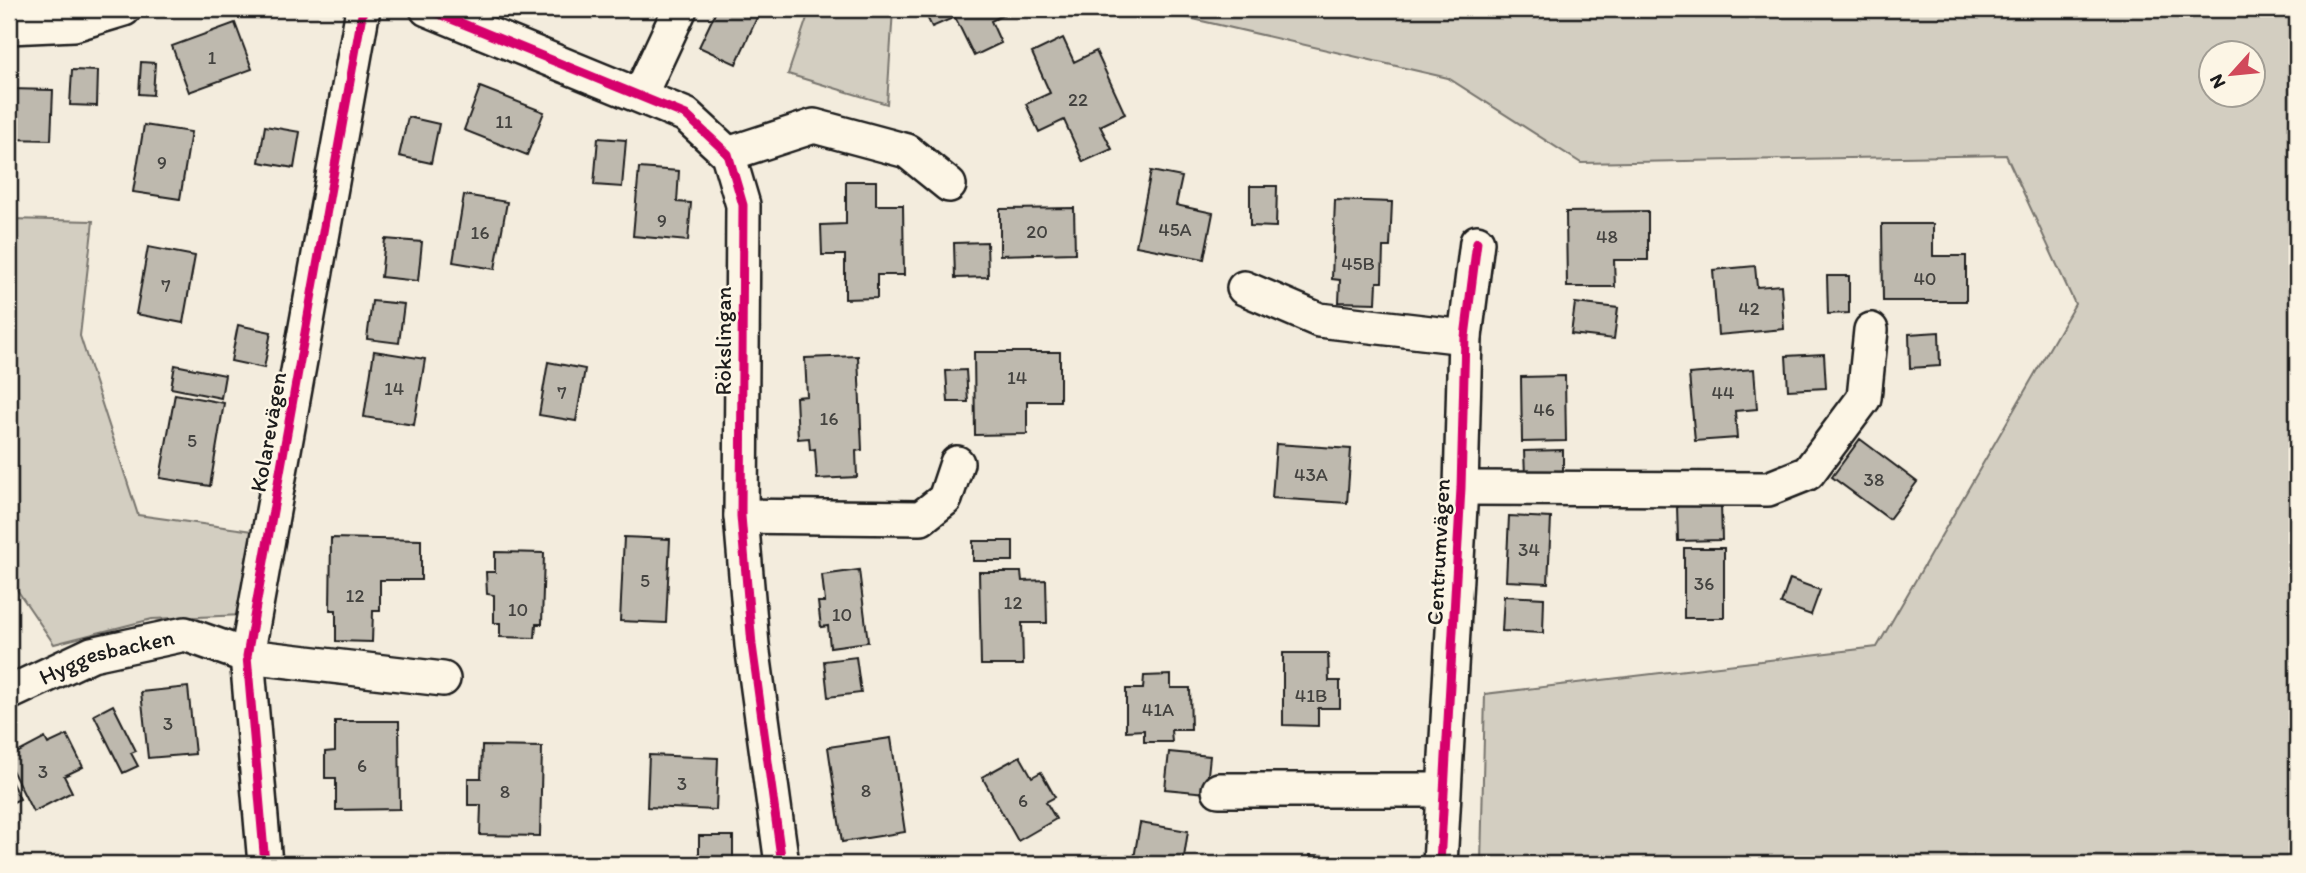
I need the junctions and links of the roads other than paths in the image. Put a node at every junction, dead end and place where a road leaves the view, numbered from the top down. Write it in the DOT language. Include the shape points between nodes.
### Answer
graph roads {
  1 [pos="124,9"];
  2 [pos="363,9"];
  3 [pos="427,9"];
  4 [pos="680,9"];
  5 [pos="9,27"];
  6 [pos="640,95"];
  7 [pos="728,154"];
  8 [pos="949,186"];
  9 [pos="1477,242"];
  10 [pos="1244,288"];
  11 [pos="1871,330"];
  12 [pos="1465,337"];
  13 [pos="957,463"];
  14 [pos="1461,488"];
  15 [pos="741,516"];
  16 [pos="247,656"];
  17 [pos="443,679"];
  18 [pos="9,693"];
  19 [pos="1219,790"];
  20 [pos="1443,790"];
  21 [pos="265,864"];
  22 [pos="782,864"];
  23 [pos="1440,864"];
  1 -- 5 [label="street" via="74,24"];
  2 -- 16 [label="street, Kolarevägen"];
  3 -- 6 [label="street"];
  4 -- 6 [label="street"];
  6 -- 7 [label="street" via="686,115"];
  7 -- 8 [label="street" via="814,126 907,151"];
  7 -- 15 [label="street, Rökslingan" via="743,205"];
  9 -- 12 [label="street, Centrumvägen"];
  10 -- 12 [label="street" via="1319,320"];
  11 -- 14 [label="street, Centrumvägen" via="1864,398 1808,473 1768,489"];
  12 -- 14 [label="street, Centrumvägen"];
  13 -- 15 [label="street" via="945,499 921,518"];
  14 -- 20 [label="street, Centrumvägen"];
  15 -- 22 [label="street, Rökslingan" via="752,645"];
  16 -- 17 [label="street"];
  16 -- 18 [label="street, Hyggesbacken" via="185,634 92,654"];
  16 -- 21 [label="street, Kolarevägen"];
  19 -- 20 [label="street"];
  20 -- 23 [label="street, Centrumvägen"];
}
